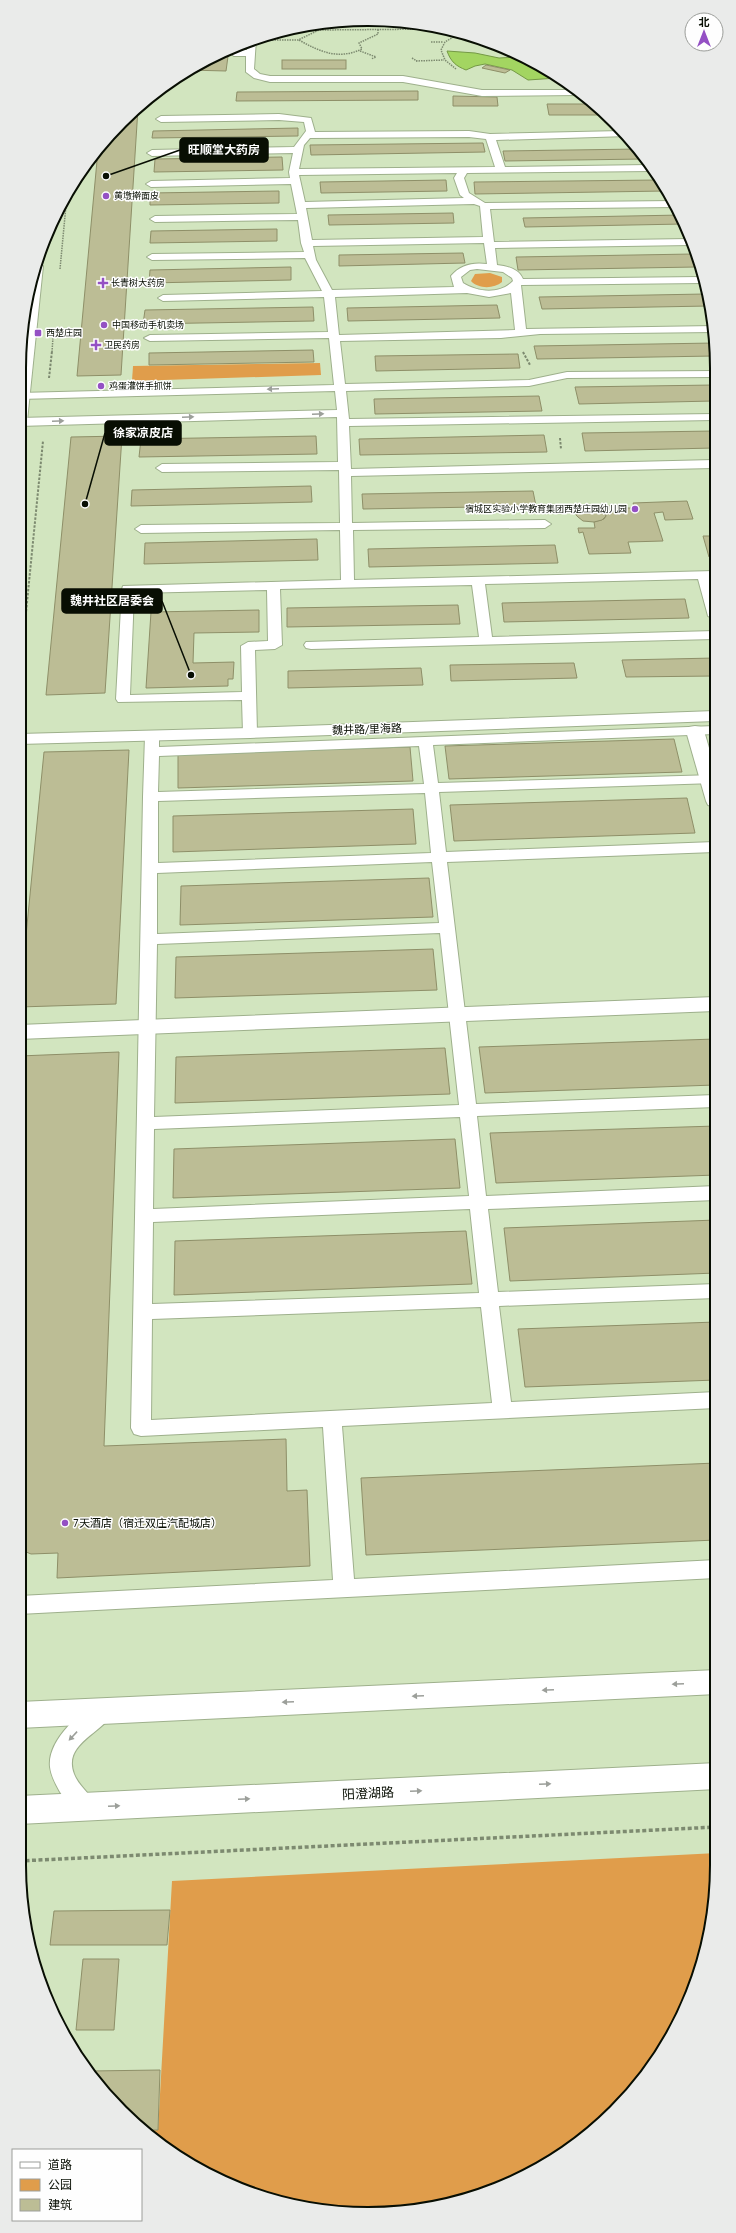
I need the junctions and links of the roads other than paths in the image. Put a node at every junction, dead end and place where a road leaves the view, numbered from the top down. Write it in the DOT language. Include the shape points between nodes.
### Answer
graph roads {
  1 [pos="252,46"];
  2 [pos="235,53"];
  3 [pos="251,53"];
  4 [pos="570,93"];
  5 [pos="161,119"];
  6 [pos="617,134"];
  7 [pos="308,135"];
  8 [pos="490,137"];
  9 [pos="298,150"];
  10 [pos="152,152"];
  11 [pos="645,168"];
  12 [pos="464,170"];
  13 [pos="500,170"];
  14 [pos="295,177"];
  15 [pos="151,184"];
  16 [pos="481,204"];
  17 [pos="668,204"];
  18 [pos="299,205"];
  19 [pos="301,217"];
  20 [pos="155,219"];
  21 [pos="489,242"];
  22 [pos="686,242"];
  23 [pos="306,243"];
  24 [pos="309,255"];
  25 [pos="152,257"];
  26 [pos="492,266"];
  27 [pos="698,280"];
  28 [pos="516,284"];
  29 [pos="468,290"];
  30 [pos="329,295"];
  31 [pos="163,298"];
  32 [pos="708,329"];
  33 [pos="521,333"];
  34 [pos="334,336"];
  35 [pos="150,338"];
  36 [pos="710,374"];
  37 [pos="340,387"];
  38 [pos="26,396"];
  39 [pos="710,417"];
  40 [pos="343,418"];
  41 [pos="26,421"];
  42 [pos="710,464"];
  43 [pos="162,468"];
  44 [pos="345,470"];
  45 [pos="545,524"];
  46 [pos="346,526"];
  47 [pos="141,529"];
  48 [pos="709,576"];
  49 [pos="478,580"];
  50 [pos="348,583"];
  51 [pos="272,584"];
  52 [pos="710,635"];
  53 [pos="486,641"];
  54 [pos="311,645"];
  55 [pos="250,696"];
  56 [pos="710,716"];
  57 [pos="710,730"];
  58 [pos="695,731"];
  59 [pos="250,733"];
  60 [pos="26,739"];
  61 [pos="426,742"];
  62 [pos="151,744"];
  63 [pos="710,774"];
  64 [pos="710,780"];
  65 [pos="431,788"];
  66 [pos="150,797"];
  67 [pos="710,847"];
  68 [pos="439,858"];
  69 [pos="149,868"];
  70 [pos="447,928"];
  71 [pos="148,939"];
  72 [pos="710,1004"];
  73 [pos="457,1015"];
  74 [pos="147,1027"];
  75 [pos="26,1032"];
  76 [pos="710,1102"];
  77 [pos="468,1111"];
  78 [pos="146,1123"];
  79 [pos="710,1193"];
  80 [pos="479,1203"];
  81 [pos="144,1216"];
  82 [pos="710,1291"];
  83 [pos="489,1299"];
  84 [pos="143,1312"];
  85 [pos="710,1400"];
  86 [pos="502,1410"];
  87 [pos="332,1419"];
  88 [pos="710,1569"];
  89 [pos="344,1588"];
  90 [pos="26,1605"];
  91 [pos="710,1682"];
  92 [pos="103,1711"];
  93 [pos="26,1715"];
  94 [pos="710,1776"];
  95 [pos="86,1807"];
  96 [pos="26,1810"];
  1 -- 3 [label="lane"];
  2 -- 3 [label="lane"];
  3 -- 4 [label="lane" via="249,70 257,76 270,79 403,79 482,93"];
  5 -- 7 [label="lane" via="297,118 308,120 312,131"];
  6 -- 8 [label="lane"];
  7 -- 8 [label="lane" via="469,134"];
  7 -- 9 [label="lane"];
  8 -- 13 [label="lane"];
  9 -- 10 [label="lane"];
  9 -- 14 [label="lane"];
  11 -- 13 [label="lane"];
  12 -- 13 [label="lane"];
  12 -- 14 [label="lane"];
  12 -- 16 [label="lane" via="460,178 465,195"];
  14 -- 15 [label="lane"];
  14 -- 18 [label="lane"];
  16 -- 17 [label="lane"];
  16 -- 18 [label="lane"];
  16 -- 21 [label="lane"];
  18 -- 19 [label="lane"];
  19 -- 20 [label="lane"];
  19 -- 23 [label="lane"];
  21 -- 22 [label="lane"];
  21 -- 23 [label="lane"];
  21 -- 26 [label="lane"];
  23 -- 24 [label="lane"];
  24 -- 25 [label="lane"];
  24 -- 30 [label="lane"];
  26 -- 28 [label="lane" via="513,273 517,277"];
  26 -- 29 [label="lane" via="467,268 456,276 458,285"];
  27 -- 28 [label="lane"];
  28 -- 29 [label="lane" via="501,292"];
  28 -- 33 [label="lane"];
  29 -- 30 [label="lane"];
  30 -- 31 [label="lane"];
  30 -- 34 [label="lane"];
  32 -- 33 [label="lane"];
  33 -- 34 [label="lane"];
  34 -- 35 [label="lane"];
  34 -- 37 [label="lane"];
  36 -- 37 [label="lane" via="567,375 529,383"];
  37 -- 38 [label="lane, one-way"];
  37 -- 40 [label="lane"];
  39 -- 40 [label="lane"];
  41 -- 40 [label="lane, one-way"];
  40 -- 44 [label="lane"];
  42 -- 44 [label="lane"];
  43 -- 44 [label="lane"];
  44 -- 46 [label="lane"];
  45 -- 46 [label="lane"];
  46 -- 47 [label="lane"];
  46 -- 50 [label="lane"];
  48 -- 49 [label="lane"];
  49 -- 50 [label="lane"];
  49 -- 53 [label="lane"];
  50 -- 51 [label="lane"];
  51 -- 55 [label="lane" via="275,645 248,646"];
  51 -- 55 [label="lane" via="128,589 123,699"];
  52 -- 53 [label="lane"];
  53 -- 54 [label="lane"];
  55 -- 59 [label="lane"];
  56 -- 59 [label="street, 魏井路/里海路"];
  57 -- 58 [label="lane"];
  58 -- 61 [label="lane"];
  58 -- 63 [label="street"];
  59 -- 62 [label="street, 魏井路/里海路"];
  60 -- 62 [label="street, 魏井路/里海路"];
  61 -- 62 [label="lane"];
  61 -- 65 [label="lane"];
  62 -- 66 [label="lane"];
  64 -- 65 [label="lane"];
  65 -- 66 [label="lane"];
  65 -- 68 [label="lane"];
  66 -- 69 [label="lane"];
  67 -- 68 [label="lane"];
  68 -- 69 [label="lane"];
  68 -- 70 [label="lane"];
  69 -- 71 [label="lane"];
  70 -- 71 [label="lane"];
  70 -- 73 [label="lane"];
  71 -- 74 [label="lane"];
  72 -- 73 [label="street"];
  73 -- 74 [label="street"];
  73 -- 77 [label="lane"];
  74 -- 75 [label="street"];
  74 -- 78 [label="lane"];
  76 -- 77 [label="lane"];
  77 -- 78 [label="lane"];
  77 -- 80 [label="lane"];
  78 -- 81 [label="lane"];
  79 -- 80 [label="lane"];
  80 -- 81 [label="lane"];
  80 -- 83 [label="lane"];
  81 -- 84 [label="lane"];
  82 -- 83 [label="lane"];
  83 -- 84 [label="lane"];
  83 -- 86 [label="lane"];
  84 -- 87 [label="lane" via="141,1428"];
  85 -- 86 [label="lane"];
  86 -- 87 [label="lane"];
  87 -- 89 [label="lane"];
  88 -- 89 [label="lane"];
  89 -- 90 [label="lane"];
  91 -- 92 [label="street, one-way"];
  92 -- 93 [label="street"];
  92 -- 95 [label="lane, one-way" via="80,1728 62,1752 61,1772 67,1786"];
  95 -- 94 [label="street, 阳澄湖路, one-way"];
  95 -- 96 [label="street, 阳澄湖路"];
}
